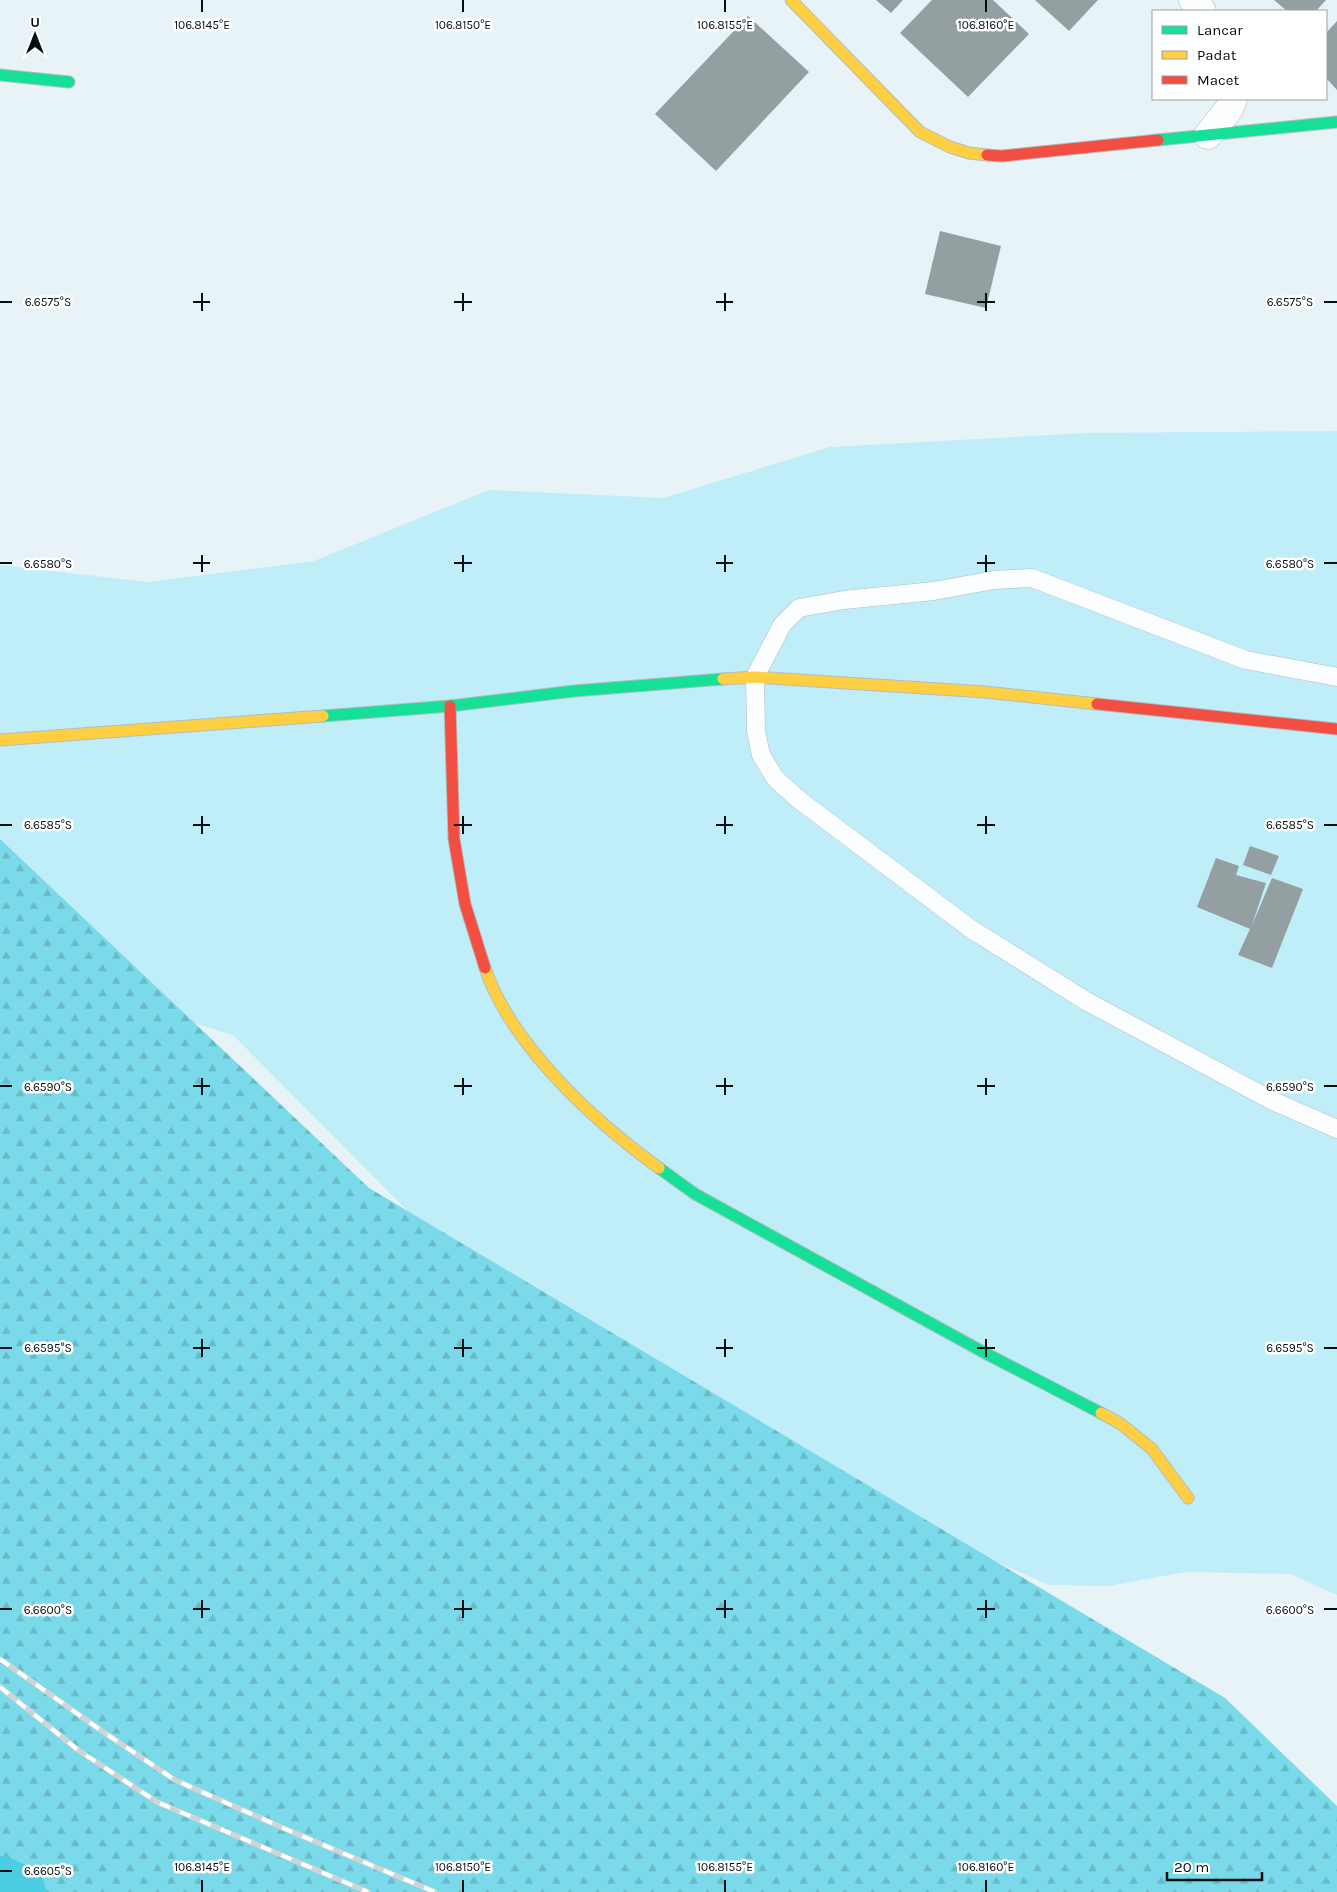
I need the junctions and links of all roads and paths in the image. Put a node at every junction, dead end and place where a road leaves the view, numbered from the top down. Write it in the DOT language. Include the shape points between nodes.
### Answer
graph roads {
  1 [pos="791,0"];
  2 [pos="1193,0"];
  3 [pos="1201,10"];
  4 [pos="0,75"];
  5 [pos="69,82"];
  6 [pos="1233,100"];
  7 [pos="1337,122"];
  8 [pos="1208,135"];
  9 [pos="755,677"];
  10 [pos="1337,677"];
  11 [pos="450,706"];
  12 [pos="1337,729"];
  13 [pos="0,740"];
  14 [pos="1337,1129"];
  15 [pos="1188,1498"];
  1 -- 8 [label="street" via="920,132 936,143 958,151 1002,156"];
  2 -- 3 [label="street"];
  4 -- 5 [label="street"];
  6 -- 8 [label="street"];
  7 -- 8 [label="street"];
  9 -- 10 [label="lane" via="782,625 799,608 994,580 1032,578 1246,660"];
  9 -- 11 [label="street" via="574,691"];
  9 -- 12 [label="street" via="985,692"];
  9 -- 14 [label="lane" via="756,731 761,755 775,778 805,804 971,929 1086,1001 1273,1101"];
  11 -- 13 [label="street"];
  11 -- 15 [label="street" via="454,838 465,904 475,939 504,1010 561,1082 625,1143 695,1194 1121,1424 1152,1449"];
}
